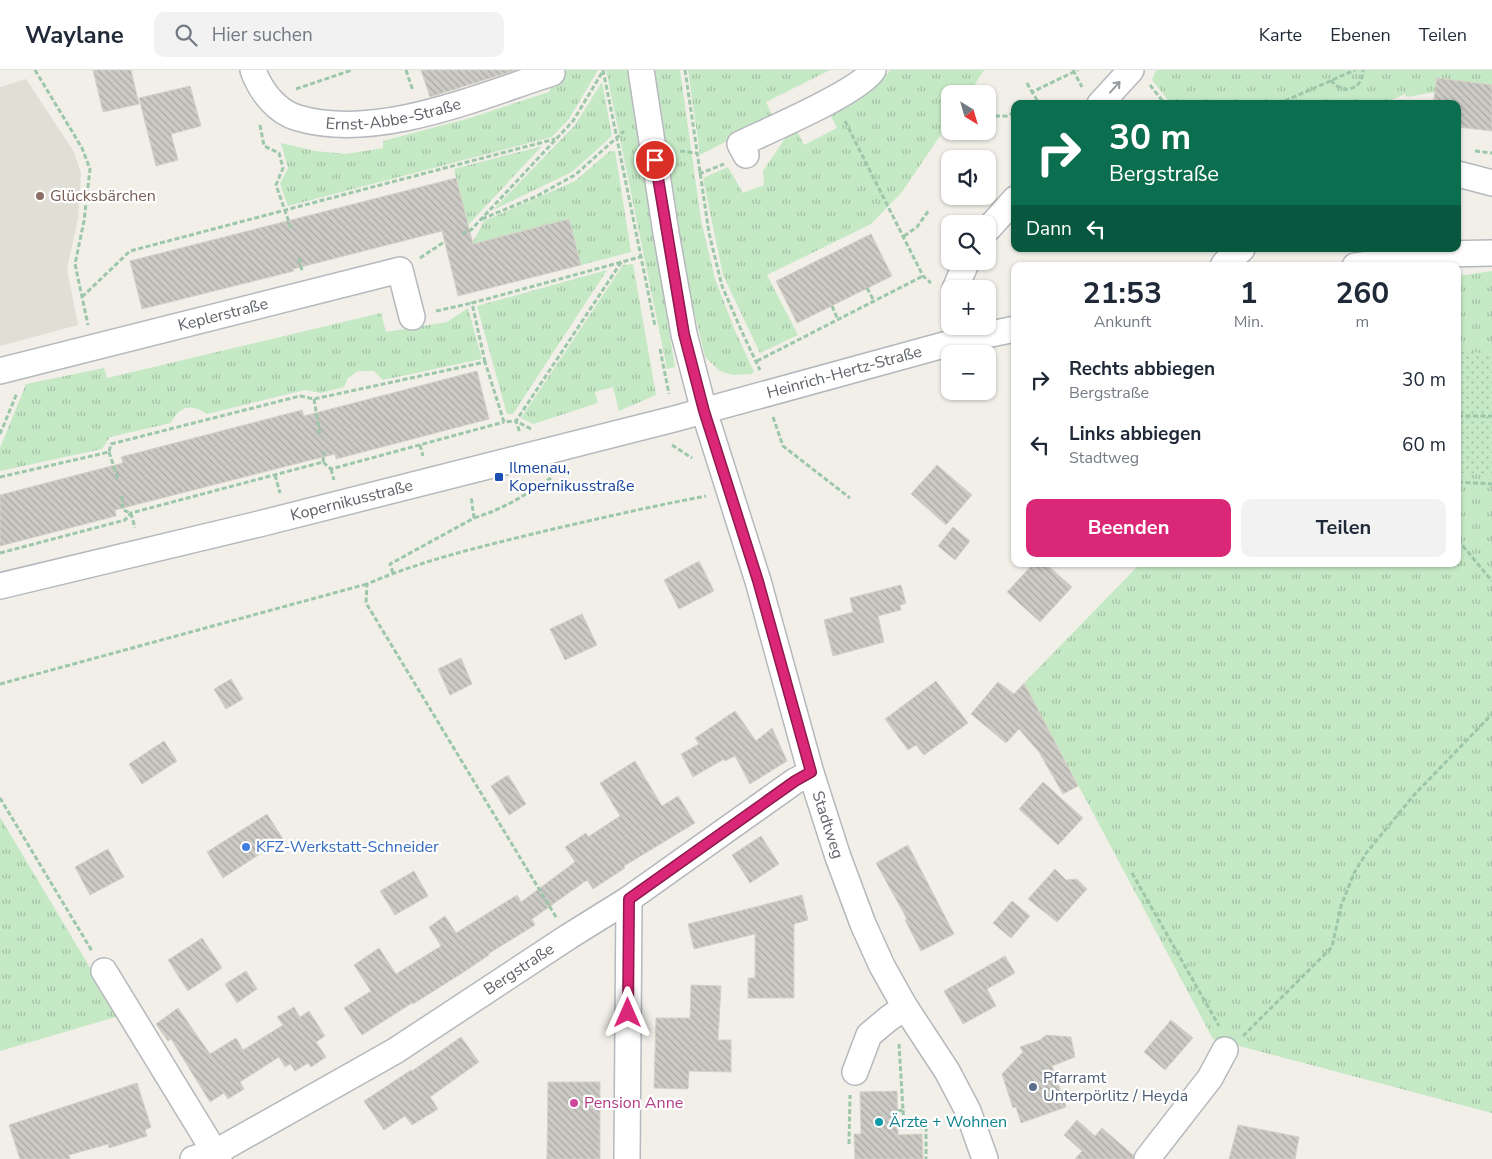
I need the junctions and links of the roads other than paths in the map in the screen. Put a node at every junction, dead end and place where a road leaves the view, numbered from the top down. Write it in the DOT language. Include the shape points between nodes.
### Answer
graph roads {
  1 [pos="253,70"];
  2 [pos="640,70"];
  3 [pos="873,70"];
  4 [pos="552,73"];
  5 [pos="1139,77"];
  6 [pos="1106,100"];
  7 [pos="746,155"];
  8 [pos="1461,175"];
  9 [pos="1492,183"];
  10 [pos="1011,203"];
  11 [pos="996,220"];
  12 [pos="1238,252"];
  13 [pos="1492,252"];
  14 [pos="1225,262"];
  15 [pos="1385,262"];
  16 [pos="959,270"];
  17 [pos="950,280"];
  18 [pos="412,317"];
  19 [pos="1011,329"];
  20 [pos="996,330"];
  21 [pos="954,335"];
  22 [pos="0,371"];
  23 [pos="704,411"];
  24 [pos="0,586"];
  25 [pos="811,772"];
  26 [pos="629,899"];
  27 [pos="104,971"];
  28 [pos="896,1013"];
  29 [pos="1225,1050"];
  30 [pos="855,1072"];
  31 [pos="209,1157"];
  32 [pos="627,1159"];
  33 [pos="985,1159"];
  34 [pos="1147,1159"];
  1 -- 4 [label="street, Ernst-Abbe-Straße" via="258,84 279,109 296,118 328,124 354,124 421,115"];
  2 -- 23 [label="street, Stadtweg" via="683,325"];
  3 -- 7 [label="street" via="869,76 833,99 740,144"];
  6 -- 5 [label="street, one-way"];
  8 -- 9 [label="street"];
  10 -- 11 [label="street"];
  12 -- 14 [label="street"];
  13 -- 15 [label="street"];
  16 -- 17 [label="street"];
  18 -- 22 [label="street, Keplerstraße" via="400,270"];
  19 -- 20 [label="street, Heinrich-Hertz-Straße"];
  21 -- 23 [label="street, Heinrich-Hertz-Straße"];
  23 -- 24 [label="street, Kopernikusstraße"];
  23 -- 25 [label="street, Stadtweg" via="758,581"];
  25 -- 26 [label="street, Bergstraße"];
  25 -- 28 [label="street, Stadtweg" via="838,857 882,966"];
  26 -- 31 [label="street, Bergstraße" via="395,1051"];
  26 -- 32 [label="street"];
  27 -- 31 [label="street, Bergstraße"];
  28 -- 30 [label="street" via="869,1035"];
  28 -- 33 [label="street, Stadtweg" via="947,1071 968,1110"];
  29 -- 34 [label="street" via="1210,1078"];
}
